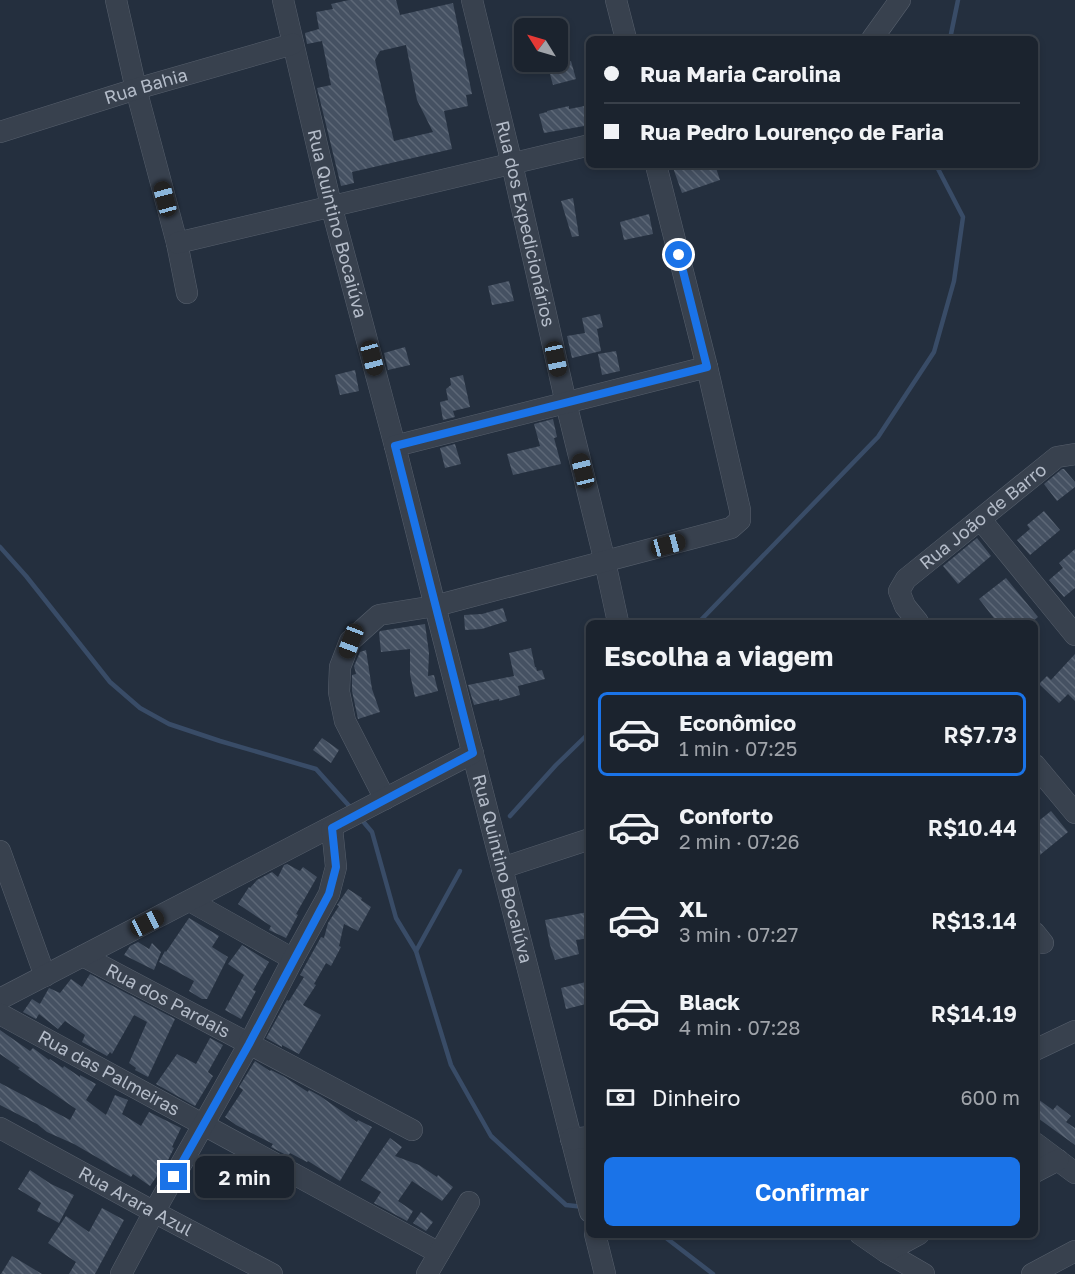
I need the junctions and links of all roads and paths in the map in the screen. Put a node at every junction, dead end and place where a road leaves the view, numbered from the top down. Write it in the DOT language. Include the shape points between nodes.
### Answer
graph roads {
  1 [pos="116,0"];
  2 [pos="283,0"];
  3 [pos="472,0"];
  4 [pos="616,0"];
  5 [pos="900,0"];
  6 [pos="625,36"];
  7 [pos="874,36"];
  8 [pos="293,44"];
  9 [pos="136,89"];
  10 [pos="0,132"];
  11 [pos="586,146"];
  12 [pos="512,164"];
  13 [pos="657,168"];
  14 [pos="331,205"];
  15 [pos="177,243"];
  16 [pos="187,293"];
  17 [pos="707,367"];
  18 [pos="566,403"];
  19 [pos="395,446"];
  20 [pos="1075,454"];
  21 [pos="981,520"];
  22 [pos="605,562"];
  23 [pos="435,606"];
  24 [pos="618,620"];
  25 [pos="916,620"];
  26 [pos="1075,635"];
  27 [pos="473,753"];
  28 [pos="1038,769"];
  29 [pos="376,804"];
  30 [pos="1075,813"];
  31 [pos="337,825"];
  32 [pos="586,840"];
  33 [pos="0,851"];
  34 [pos="501,868"];
  35 [pos="190,901"];
  36 [pos="83,956"];
  37 [pos="293,958"];
  38 [pos="45,976"];
  39 [pos="0,999"];
  40 [pos="0,1014"];
  41 [pos="1075,1032"];
  42 [pos="249,1044"];
  43 [pos="1038,1049"];
  44 [pos="204,1125"];
  45 [pos="0,1128"];
  46 [pos="412,1130"];
  47 [pos="580,1138"];
  48 [pos="1038,1145"];
  49 [pos="1058,1160"];
  50 [pos="1038,1170"];
  51 [pos="1075,1173"];
  52 [pos="586,1196"];
  53 [pos="469,1202"];
  54 [pos="154,1212"];
  55 [pos="596,1238"];
  56 [pos="867,1238"];
  57 [pos="912,1238"];
  58 [pos="1075,1251"];
  59 [pos="886,1252"];
  60 [pos="439,1253"];
  61 [pos="121,1274"];
  62 [pos="272,1274"];
  63 [pos="427,1274"];
  64 [pos="605,1274"];
  65 [pos="924,1274"];
  66 [pos="1032,1274"];
  1 -- 9 [label="street"];
  2 -- 8 [label="street, Rua Quintino Bocaiúva"];
  3 -- 12 [label="street, Rua dos Expedicionários"];
  4 -- 6 [label="street"];
  5 -- 7 [label="street"];
  8 -- 9 [label="street, Rua Bahia"];
  8 -- 14 [label="street, Rua Quintino Bocaiúva"];
  9 -- 10 [label="street, Rua Bahia"];
  9 -- 15 [label="street"];
  11 -- 12 [label="street"];
  12 -- 14 [label="street"];
  12 -- 18 [label="street, Rua dos Expedicionários"];
  13 -- 17 [label="street"];
  14 -- 15 [label="street"];
  14 -- 19 [label="street, Rua Quintino Bocaiúva"];
  15 -- 16 [label="street"];
  17 -- 18 [label="street"];
  17 -- 22 [label="street" via="740,520 731,528"];
  18 -- 19 [label="street"];
  18 -- 22 [label="street, Rua dos Expedicionários"];
  19 -- 23 [label="street, Rua Quintino Bocaiúva"];
  20 -- 21 [label="street, Rua João de Barro" via="1057,457"];
  21 -- 25 [label="street, Rua João de Barro" via="906,579 899,591"];
  21 -- 26 [label="street"];
  22 -- 23 [label="street"];
  22 -- 24 [label="street, Rua dos Expedicionários"];
  23 -- 27 [label="street, Rua Quintino Bocaiúva"];
  23 -- 29 [label="street" via="379,615 351,641 340,668 339,692 345,720"];
  27 -- 29 [label="street"];
  27 -- 34 [label="street, Rua Quintino Bocaiúva"];
  28 -- 30 [label="street"];
  29 -- 31 [label="street"];
  31 -- 35 [label="street"];
  31 -- 37 [label="street" via="336,867 329,894"];
  32 -- 34 [label="street"];
  33 -- 38 [label="street"];
  34 -- 47 [label="street, Rua Quintino Bocaiúva"];
  35 -- 36 [label="street"];
  35 -- 37 [label="street"];
  36 -- 38 [label="street"];
  36 -- 42 [label="street, Rua dos Pardais"];
  37 -- 42 [label="street"];
  38 -- 39 [label="street"];
  40 -- 44 [label="street, Rua das Palmeiras"];
  41 -- 43 [label="street"];
  42 -- 44 [label="street"];
  42 -- 46 [label="street, Rua dos Pardais"];
  44 -- 54 [label="street"];
  44 -- 60 [label="street, Rua das Palmeiras"];
  45 -- 54 [label="street, Rua Arara Azul"];
  47 -- 52 [label="street, Rua Quintino Bocaiúva"];
  48 -- 49 [label="street"];
  49 -- 50 [label="street"];
  49 -- 51 [label="street"];
  53 -- 60 [label="street"];
  54 -- 61 [label="street"];
  54 -- 62 [label="street, Rua Arara Azul"];
  55 -- 64 [label="street"];
  56 -- 59 [label="street"];
  57 -- 59 [label="street"];
  58 -- 66 [label="street"];
  59 -- 65 [label="street"];
  60 -- 63 [label="street"];
}
